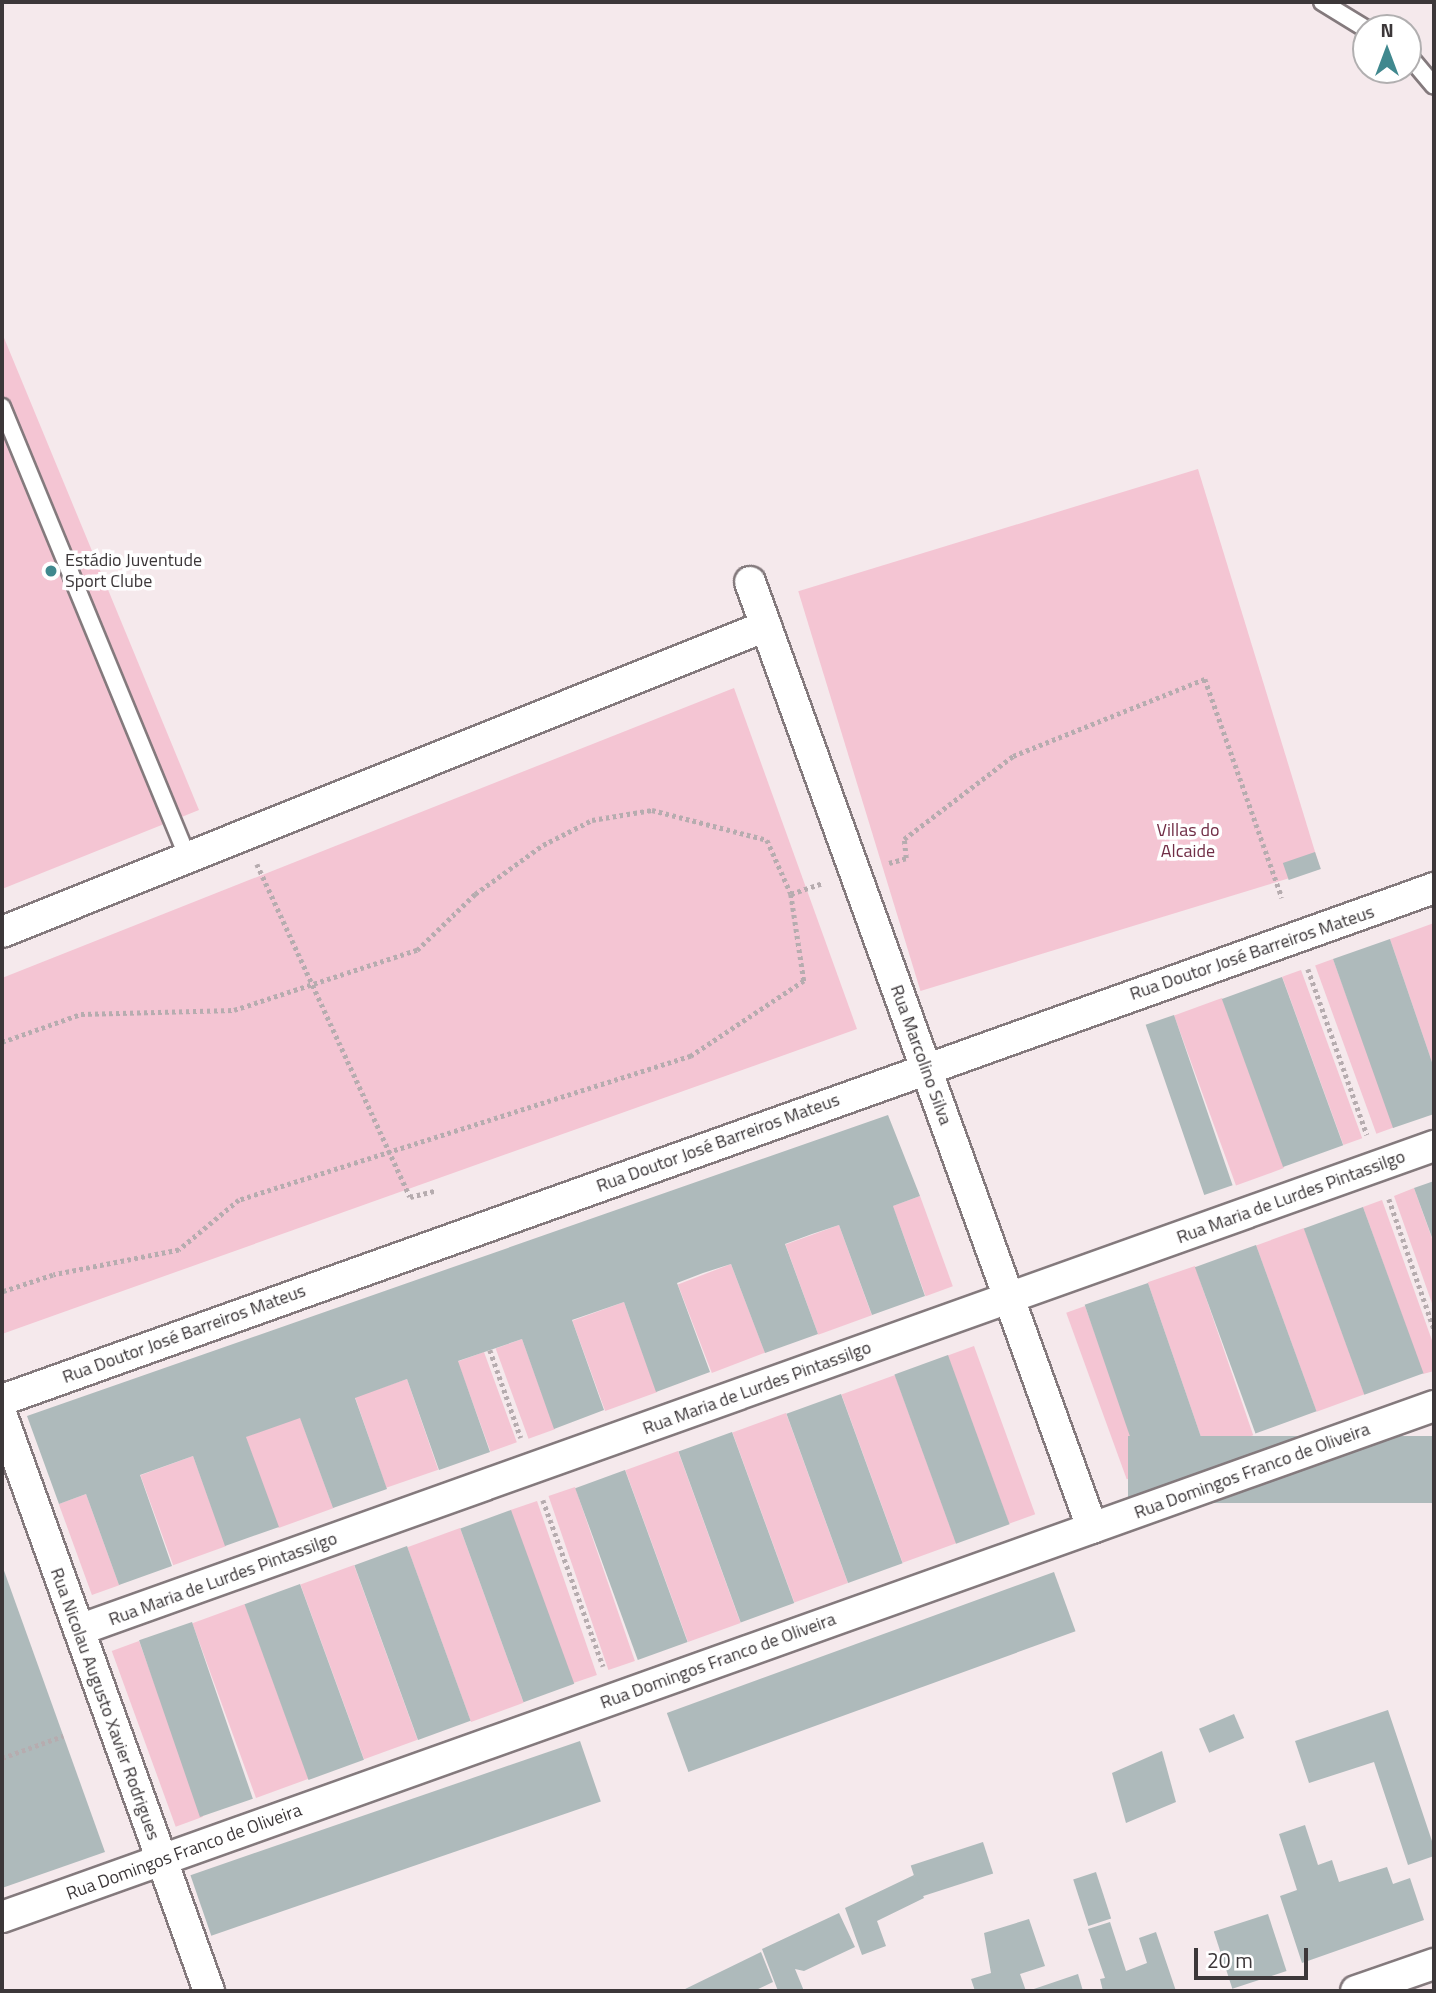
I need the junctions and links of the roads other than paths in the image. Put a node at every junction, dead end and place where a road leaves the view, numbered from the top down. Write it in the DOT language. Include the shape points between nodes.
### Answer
graph roads {
  1 [pos="1322,2"];
  2 [pos="1352,20"];
  3 [pos="1422,72"];
  4 [pos="1434,86"];
  5 [pos="2,407"];
  6 [pos="750,582"];
  7 [pos="765,626"];
  8 [pos="188,858"];
  9 [pos="1434,888"];
  10 [pos="2,932"];
  11 [pos="926,1068"];
  12 [pos="1434,1146"];
  13 [pos="1008,1298"];
  14 [pos="2,1400"];
  15 [pos="1434,1406"];
  16 [pos="2,1416"];
  17 [pos="1092,1528"];
  18 [pos="79,1630"];
  19 [pos="162,1859"];
  20 [pos="2,1917"];
  21 [pos="1434,1964"];
  22 [pos="209,1991"];
  23 [pos="1356,1991"];
  1 -- 2 [label="lane"];
  3 -- 4 [label="lane"];
  5 -- 8 [label="lane"];
  6 -- 7 [label="street, Rua Marcolino Silva"];
  7 -- 8 [label="street"];
  7 -- 11 [label="street, Rua Marcolino Silva"];
  8 -- 10 [label="street"];
  9 -- 11 [label="street, Rua Doutor José Barreiros Mateus"];
  11 -- 13 [label="street, Rua Marcolino Silva"];
  11 -- 14 [label="street, Rua Doutor José Barreiros Mateus"];
  12 -- 13 [label="street, Rua Maria de Lurdes Pintassilgo"];
  13 -- 17 [label="street, Rua Marcolino Silva"];
  13 -- 18 [label="street, Rua Maria de Lurdes Pintassilgo"];
  15 -- 17 [label="street, Rua Domingos Franco de Oliveira"];
  16 -- 18 [label="street, Rua Nicolau Augusto Xavier Rodrigues"];
  17 -- 19 [label="street, Rua Domingos Franco de Oliveira"];
  18 -- 19 [label="street, Rua Nicolau Augusto Xavier Rodrigues"];
  19 -- 20 [label="street, Rua Domingos Franco de Oliveira"];
  19 -- 22 [label="street, Rua Nicolau Augusto Xavier Rodrigues"];
  21 -- 23 [label="street"];
}
